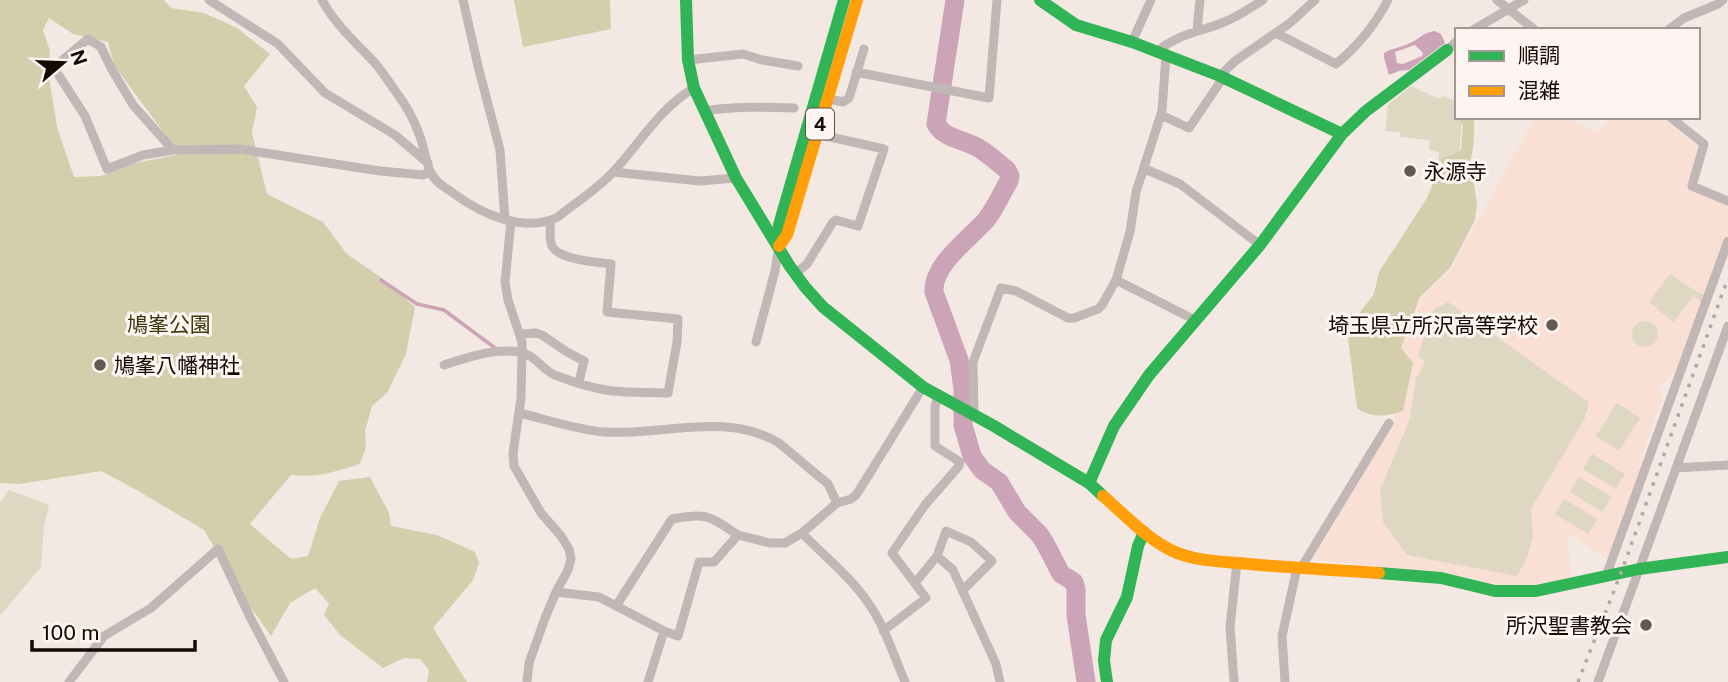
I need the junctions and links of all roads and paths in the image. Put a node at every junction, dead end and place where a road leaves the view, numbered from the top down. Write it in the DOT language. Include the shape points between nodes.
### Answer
graph roads {
  1 [pos="209,0"];
  2 [pos="322,0"];
  3 [pos="463,0"];
  4 [pos="686,0"];
  5 [pos="844,0"];
  6 [pos="857,0"];
  7 [pos="997,0"];
  8 [pos="1040,0"];
  9 [pos="1151,0"];
  10 [pos="1200,0"];
  11 [pos="1263,0"];
  12 [pos="1315,0"];
  13 [pos="1388,0"];
  14 [pos="1497,0"];
  15 [pos="1524,0"];
  16 [pos="1723,0"];
  17 [pos="1508,8"];
  18 [pos="1476,28"];
  19 [pos="1533,28"];
  20 [pos="1671,28"];
  21 [pos="1197,30"];
  22 [pos="1276,33"];
  23 [pos="1132,42"];
  24 [pos="1452,45"];
  25 [pos="863,49"];
  26 [pos="1162,54"];
  27 [pos="688,60"];
  28 [pos="798,66"];
  29 [pos="856,72"];
  30 [pos="1222,77"];
  31 [pos="694,88"];
  32 [pos="829,99"];
  33 [pos="794,108"];
  34 [pos="704,111"];
  35 [pos="1161,115"];
  36 [pos="1673,119"];
  37 [pos="817,134"];
  38 [pos="1342,134"];
  39 [pos="173,150"];
  40 [pos="429,168"];
  41 [pos="1145,169"];
  42 [pos="613,172"];
  43 [pos="736,178"];
  44 [pos="1728,201"];
  45 [pos="550,220"];
  46 [pos="508,221"];
  47 [pos="1728,241"];
  48 [pos="1260,245"];
  49 [pos="779,246"];
  50 [pos="795,274"];
  51 [pos="1116,280"];
  52 [pos="1195,320"];
  53 [pos="1728,326"];
  54 [pos="520,334"];
  55 [pos="756,342"];
  56 [pos="522,352"];
  57 [pos="444,365"];
  58 [pos="579,382"];
  59 [pos="923,387"];
  60 [pos="944,398"];
  61 [pos="519,413"];
  62 [pos="972,414"];
  63 [pos="1389,423"];
  64 [pos="1728,465"];
  65 [pos="1676,468"];
  66 [pos="1089,483"];
  67 [pos="837,502"];
  68 [pos="1144,532"];
  69 [pos="802,533"];
  70 [pos="738,535"];
  71 [pos="937,556"];
  72 [pos="1728,557"];
  73 [pos="1237,562"];
  74 [pos="1299,568"];
  75 [pos="1639,569"];
  76 [pos="1606,576"];
  77 [pos="915,583"];
  78 [pos="962,591"];
  79 [pos="556,592"];
  80 [pos="616,606"];
  81 [pos="664,631"];
  82 [pos="883,631"];
  83 [pos="69,682"];
  84 [pos="284,682"];
  85 [pos="527,682"];
  86 [pos="648,682"];
  87 [pos="905,682"];
  88 [pos="1000,682"];
  89 [pos="1107,682"];
  90 [pos="1234,682"];
  91 [pos="1285,682"];
  92 [pos="1598,682"];
  1 -- 40 [label="street" via="278,44 326,93 395,135"];
  2 -- 40 [label="street" via="331,17 398,94 420,135"];
  3 -- 46 [label="street" via="500,150"];
  4 -- 27 [label="street"];
  5 -- 49 [label="street, 4" via="779,225"];
  6 -- 32 [label="street, 4"];
  7 -- 29 [label="street" via="989,97"];
  8 -- 23 [label="street" via="1076,24"];
  9 -- 23 [label="street"];
  10 -- 21 [label="street"];
  11 -- 21 [label="street" via="1227,21"];
  12 -- 22 [label="street"];
  13 -- 22 [label="street" via="1366,34 1336,64"];
  14 -- 17 [label="street"];
  15 -- 17 [label="street"];
  16 -- 20 [label="street"];
  17 -- 18 [label="street"];
  17 -- 19 [label="street"];
  21 -- 26 [label="street" via="1164,46"];
  22 -- 30 [label="street" via="1235,61"];
  23 -- 26 [label="street"];
  24 -- 38 [label="street"];
  25 -- 29 [label="street"];
  26 -- 30 [label="street"];
  26 -- 35 [label="street"];
  27 -- 28 [label="street" via="743,54"];
  27 -- 31 [label="street"];
  29 -- 32 [label="street" via="849,98 843,102"];
  30 -- 35 [label="street" via="1189,128"];
  30 -- 38 [label="street"];
  31 -- 34 [label="street"];
  31 -- 42 [label="street" via="659,117"];
  32 -- 37 [label="street, 4"];
  33 -- 34 [label="street"];
  34 -- 43 [label="street"];
  35 -- 41 [label="street"];
  36 -- 44 [label="street" via="1704,144 1692,186"];
  37 -- 49 [label="street, 4" via="787,235"];
  37 -- 50 [label="street" via="884,149 858,226 833,222 807,264"];
  38 -- 48 [label="street"];
  39 -- 39 [label="street" via="132,105 101,47 88,38 58,64 57,71 85,116 107,169"];
  39 -- 40 [label="street" via="239,149 423,175"];
  40 -- 46 [label="street" via="465,202"];
  41 -- 48 [label="street" via="1180,184"];
  41 -- 51 [label="street"];
  42 -- 43 [label="street" via="700,181"];
  42 -- 45 [label="street"];
  43 -- 49 [label="street"];
  45 -- 46 [label="street"];
  45 -- 58 [label="street" via="555,250 573,259 611,264 607,312 678,319 668,393 612,391"];
  46 -- 54 [label="street" via="505,282"];
  47 -- 76 [label="street"];
  48 -- 52 [label="street"];
  49 -- 50 [label="street"];
  49 -- 55 [label="street"];
  50 -- 59 [label="street" via="824,307"];
  51 -- 52 [label="street"];
  51 -- 62 [label="street" via="1098,309 1074,318 1000,288 973,362"];
  52 -- 66 [label="street" via="1114,426"];
  53 -- 65 [label="street"];
  54 -- 56 [label="street"];
  54 -- 58 [label="street" via="536,332 584,360"];
  56 -- 57 [label="street" via="500,351"];
  56 -- 58 [label="street" via="551,373"];
  56 -- 61 [label="street"];
  59 -- 60 [label="street"];
  59 -- 67 [label="street" via="856,495"];
  60 -- 62 [label="street"];
  60 -- 77 [label="street" via="935,407 935,446 960,462 959,466 892,553"];
  61 -- 67 [label="street" via="603,432 706,426 746,431 779,443 828,484"];
  61 -- 79 [label="street" via="514,466 569,549 568,570"];
  62 -- 66 [label="street"];
  63 -- 74 [label="street"];
  64 -- 65 [label="street"];
  65 -- 75 [label="street"];
  66 -- 68 [label="street"];
  67 -- 69 [label="street"];
  68 -- 73 [label="street" via="1182,555"];
  68 -- 89 [label="street" via="1134,558 1130,590 1106,640 1103,665"];
  69 -- 70 [label="street" via="778,544"];
  69 -- 82 [label="street" via="870,605"];
  70 -- 80 [label="street" via="702,515 673,519"];
  70 -- 81 [label="street" via="714,562 699,562 678,636"];
  71 -- 77 [label="street"];
  71 -- 78 [label="street" via="953,570"];
  71 -- 78 [label="street" via="946,531 971,542 992,561"];
  72 -- 75 [label="street"];
  73 -- 74 [label="street"];
  73 -- 90 [label="street" via="1230,627"];
  74 -- 76 [label="street" via="1417,575 1510,592"];
  74 -- 91 [label="street" via="1282,636"];
  75 -- 76 [label="street"];
  75 -- 92 [label="street"];
  77 -- 82 [label="street" via="926,598"];
  78 -- 88 [label="street"];
  79 -- 80 [label="street" via="599,597"];
  79 -- 85 [label="street" via="529,663"];
  80 -- 81 [label="street"];
  81 -- 86 [label="street"];
  82 -- 87 [label="street"];
  83 -- 84 [label="street" via="104,636 151,608 218,549"];
}
